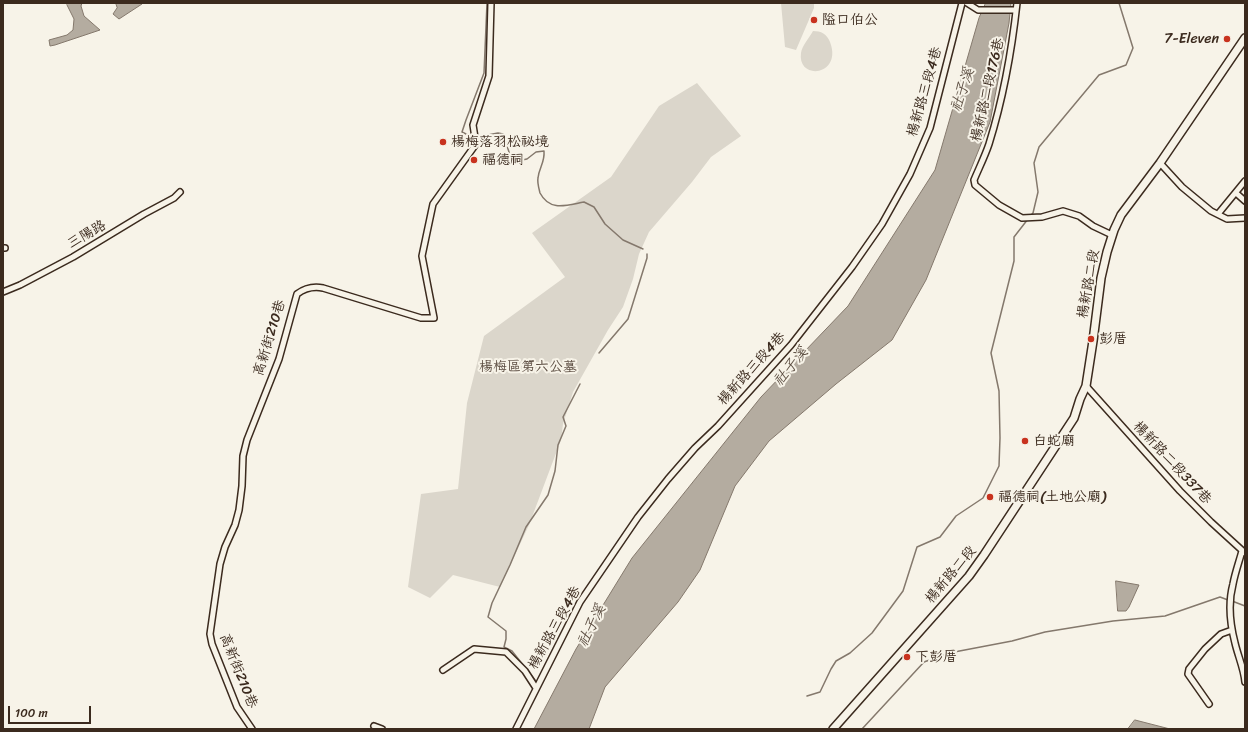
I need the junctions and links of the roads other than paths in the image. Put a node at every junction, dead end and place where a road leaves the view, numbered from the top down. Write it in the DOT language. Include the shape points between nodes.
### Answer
graph roads {
  1 [pos="491,3"];
  2 [pos="962,3"];
  3 [pos="967,3"];
  4 [pos="1016,3"];
  5 [pos="1014,10"];
  6 [pos="1245,38"];
  7 [pos="1160,163"];
  8 [pos="1245,181"];
  9 [pos="180,192"];
  10 [pos="1236,193"];
  11 [pos="1245,201"];
  12 [pos="1218,214"];
  13 [pos="1245,218"];
  14 [pos="1112,235"];
  15 [pos="3,292"];
  16 [pos="1086,386"];
  17 [pos="1244,552"];
  18 [pos="1232,630"];
  19 [pos="443,670"];
  20 [pos="1245,682"];
  21 [pos="536,688"];
  22 [pos="1209,704"];
  23 [pos="374,726"];
  24 [pos="252,729"];
  25 [pos="382,729"];
  26 [pos="516,729"];
  27 [pos="833,729"];
  1 -- 24 [label="street, 高新街210巷" via="489,76 473,124 476,144 434,204 422,256 434,318 421,318 323,288 309,288 297,294 279,359 246,440 239,510 220,564 210,630 212,644 237,708"];
  2 -- 21 [label="street, 楊新路三段4巷" via="930,128 910,174 882,224 791,345 695,448 638,517 580,602"];
  3 -- 5 [label="street" via="978,10"];
  4 -- 5 [label="street"];
  5 -- 14 [label="street, 楊新路二段176巷" via="1014,32 1001,102 988,146 974,180 975,185 999,205 1022,218 1063,212 1078,216"];
  6 -- 7 [label="main road, 楊新路二段"];
  7 -- 12 [label="street" via="1182,187"];
  7 -- 14 [label="main road, 楊新路二段" via="1121,215"];
  8 -- 10 [label="street"];
  9 -- 15 [label="street, 三陽路" via="174,198 73,257"];
  10 -- 11 [label="street"];
  10 -- 12 [label="street"];
  12 -- 13 [label="street" via="1227,219"];
  14 -- 16 [label="main road, 楊新路二段" via="1101,278"];
  16 -- 17 [label="street, 楊新路二段337巷" via="1180,491"];
  16 -- 27 [label="main road, 楊新路二段" via="1074,418 980,561"];
  17 -- 18 [label="street" via="1232,585"];
  18 -- 20 [label="street"];
  18 -- 22 [label="street" via="1221,634 1189,670 1188,674"];
  19 -- 21 [label="street" via="474,649 506,652"];
  21 -- 26 [label="street, 楊新路三段4巷"];
  23 -- 25 [label="street"];
}
